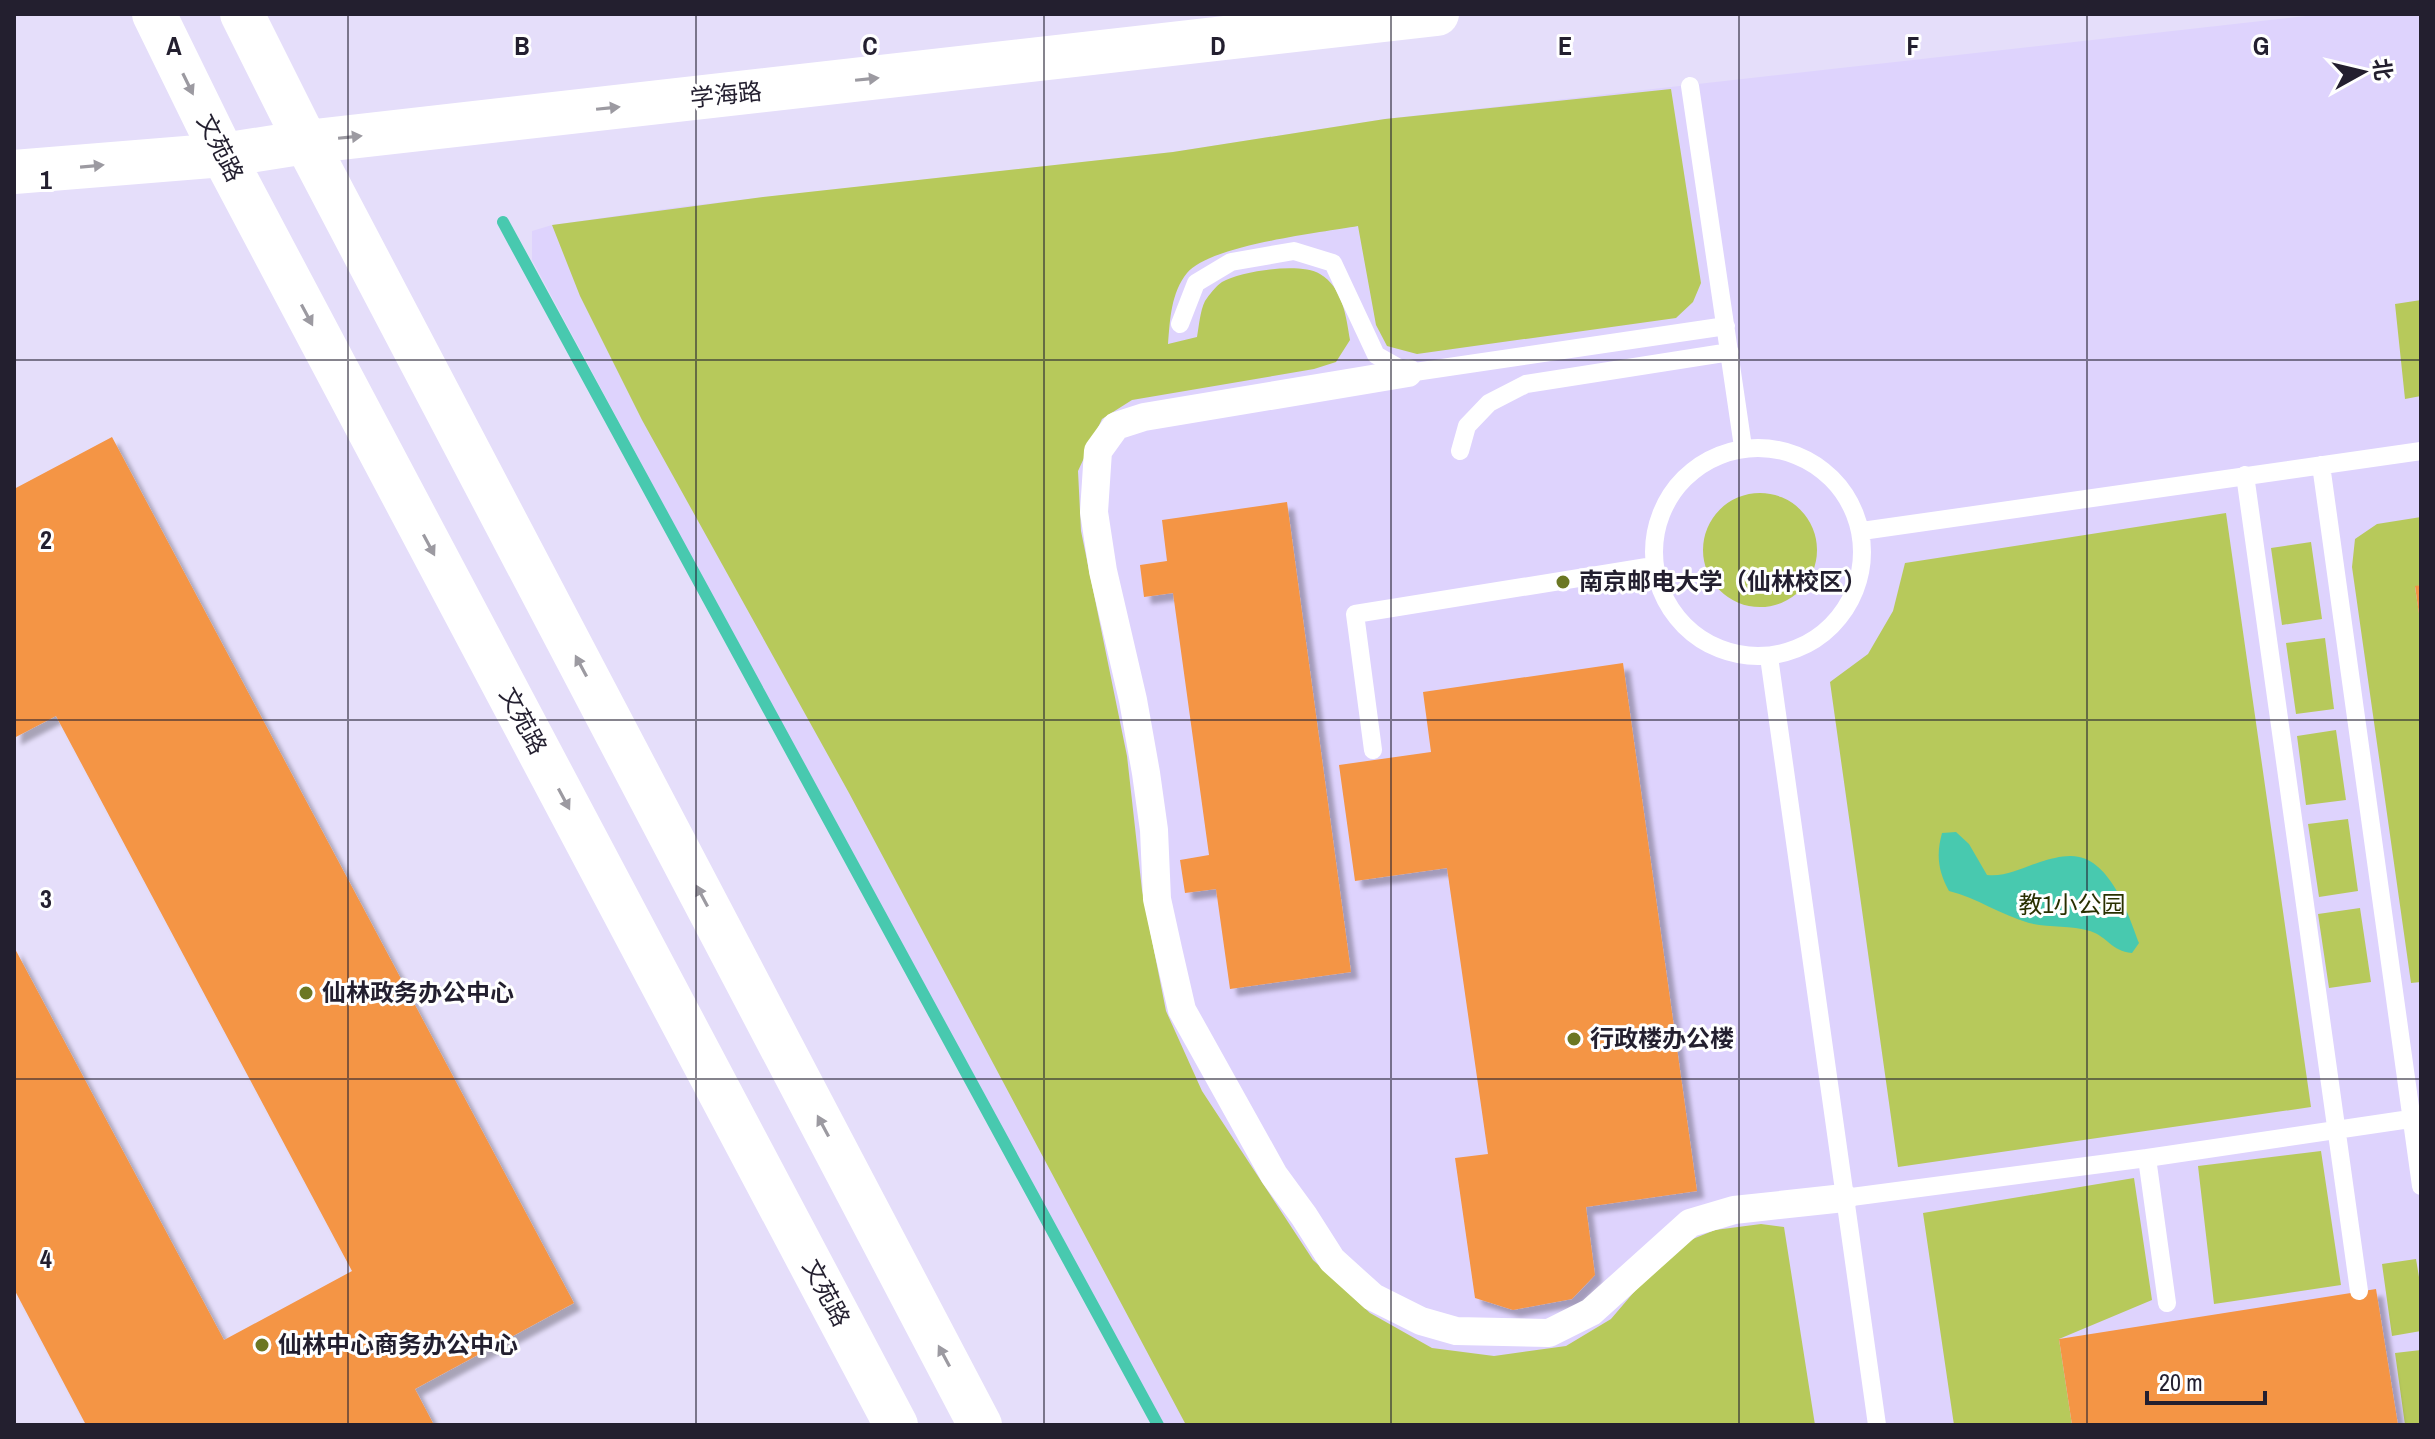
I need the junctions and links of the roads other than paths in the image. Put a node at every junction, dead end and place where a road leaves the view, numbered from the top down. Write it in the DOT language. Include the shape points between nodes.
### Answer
graph roads {
  1 [pos="154,14"];
  2 [pos="242,14"];
  3 [pos="1437,14"];
  4 [pos="1690,86"];
  5 [pos="306,142"];
  6 [pos="223,155"];
  7 [pos="14,172"];
  8 [pos="1180,324"];
  9 [pos="1726,326"];
  10 [pos="1730,352"];
  11 [pos="1408,373"];
  12 [pos="1743,447"];
  13 [pos="1460,451"];
  14 [pos="2421,451"];
  15 [pos="2321,465"];
  16 [pos="2245,475"];
  17 [pos="1862,531"];
  18 [pos="1653,566"];
  19 [pos="1769,657"];
  20 [pos="1373,750"];
  21 [pos="2410,1119"];
  22 [pos="2337,1129"];
  23 [pos="2147,1158"];
  24 [pos="2421,1186"];
  25 [pos="1844,1198"];
  26 [pos="2359,1291"];
  27 [pos="2167,1303"];
  28 [pos="896,1425"];
  29 [pos="980,1425"];
  30 [pos="1877,1425"];
  1 -- 6 [label="main road, 文苑路, one-way"];
  2 -- 5 [label="main road"];
  5 -- 3 [label="main road, 学海路, one-way"];
  4 -- 9 [label="lane"];
  5 -- 6 [label="main road, 学海路"];
  29 -- 5 [label="main road, one-way"];
  7 -- 6 [label="main road, 学海路, one-way"];
  6 -- 28 [label="main road, 文苑路, one-way"];
  8 -- 11 [label="lane" via="1196,283 1231,262 1294,251 1333,263 1376,355"];
  9 -- 10 [label="lane"];
  9 -- 11 [label="lane"];
  10 -- 12 [label="lane"];
  10 -- 13 [label="lane" via="1526,384 1489,403 1467,426"];
  11 -- 25 [label="street" via="1144,417 1116,426 1098,451 1094,512 1133,700 1154,830 1157,899 1182,1010 1274,1175 1332,1260 1373,1297 1421,1321 1456,1331 1549,1333 1591,1312 1690,1223 1734,1210"];
  12 -- 17 [label="lane" via="1797,453 1841,486"];
  12 -- 18 [label="lane" via="1692,468 1660,512"];
  14 -- 15 [label="lane"];
  15 -- 16 [label="lane"];
  15 -- 21 [label="lane"];
  16 -- 17 [label="lane"];
  16 -- 22 [label="lane"];
  17 -- 19 [label="lane" via="1856,591 1823,635"];
  18 -- 19 [label="lane" via="1675,617 1718,650"];
  18 -- 20 [label="lane" via="1355,614"];
  19 -- 25 [label="lane"];
  21 -- 22 [label="lane"];
  21 -- 24 [label="lane"];
  22 -- 23 [label="lane"];
  22 -- 26 [label="lane"];
  23 -- 25 [label="lane"];
  23 -- 27 [label="lane"];
  25 -- 30 [label="lane"];
}
